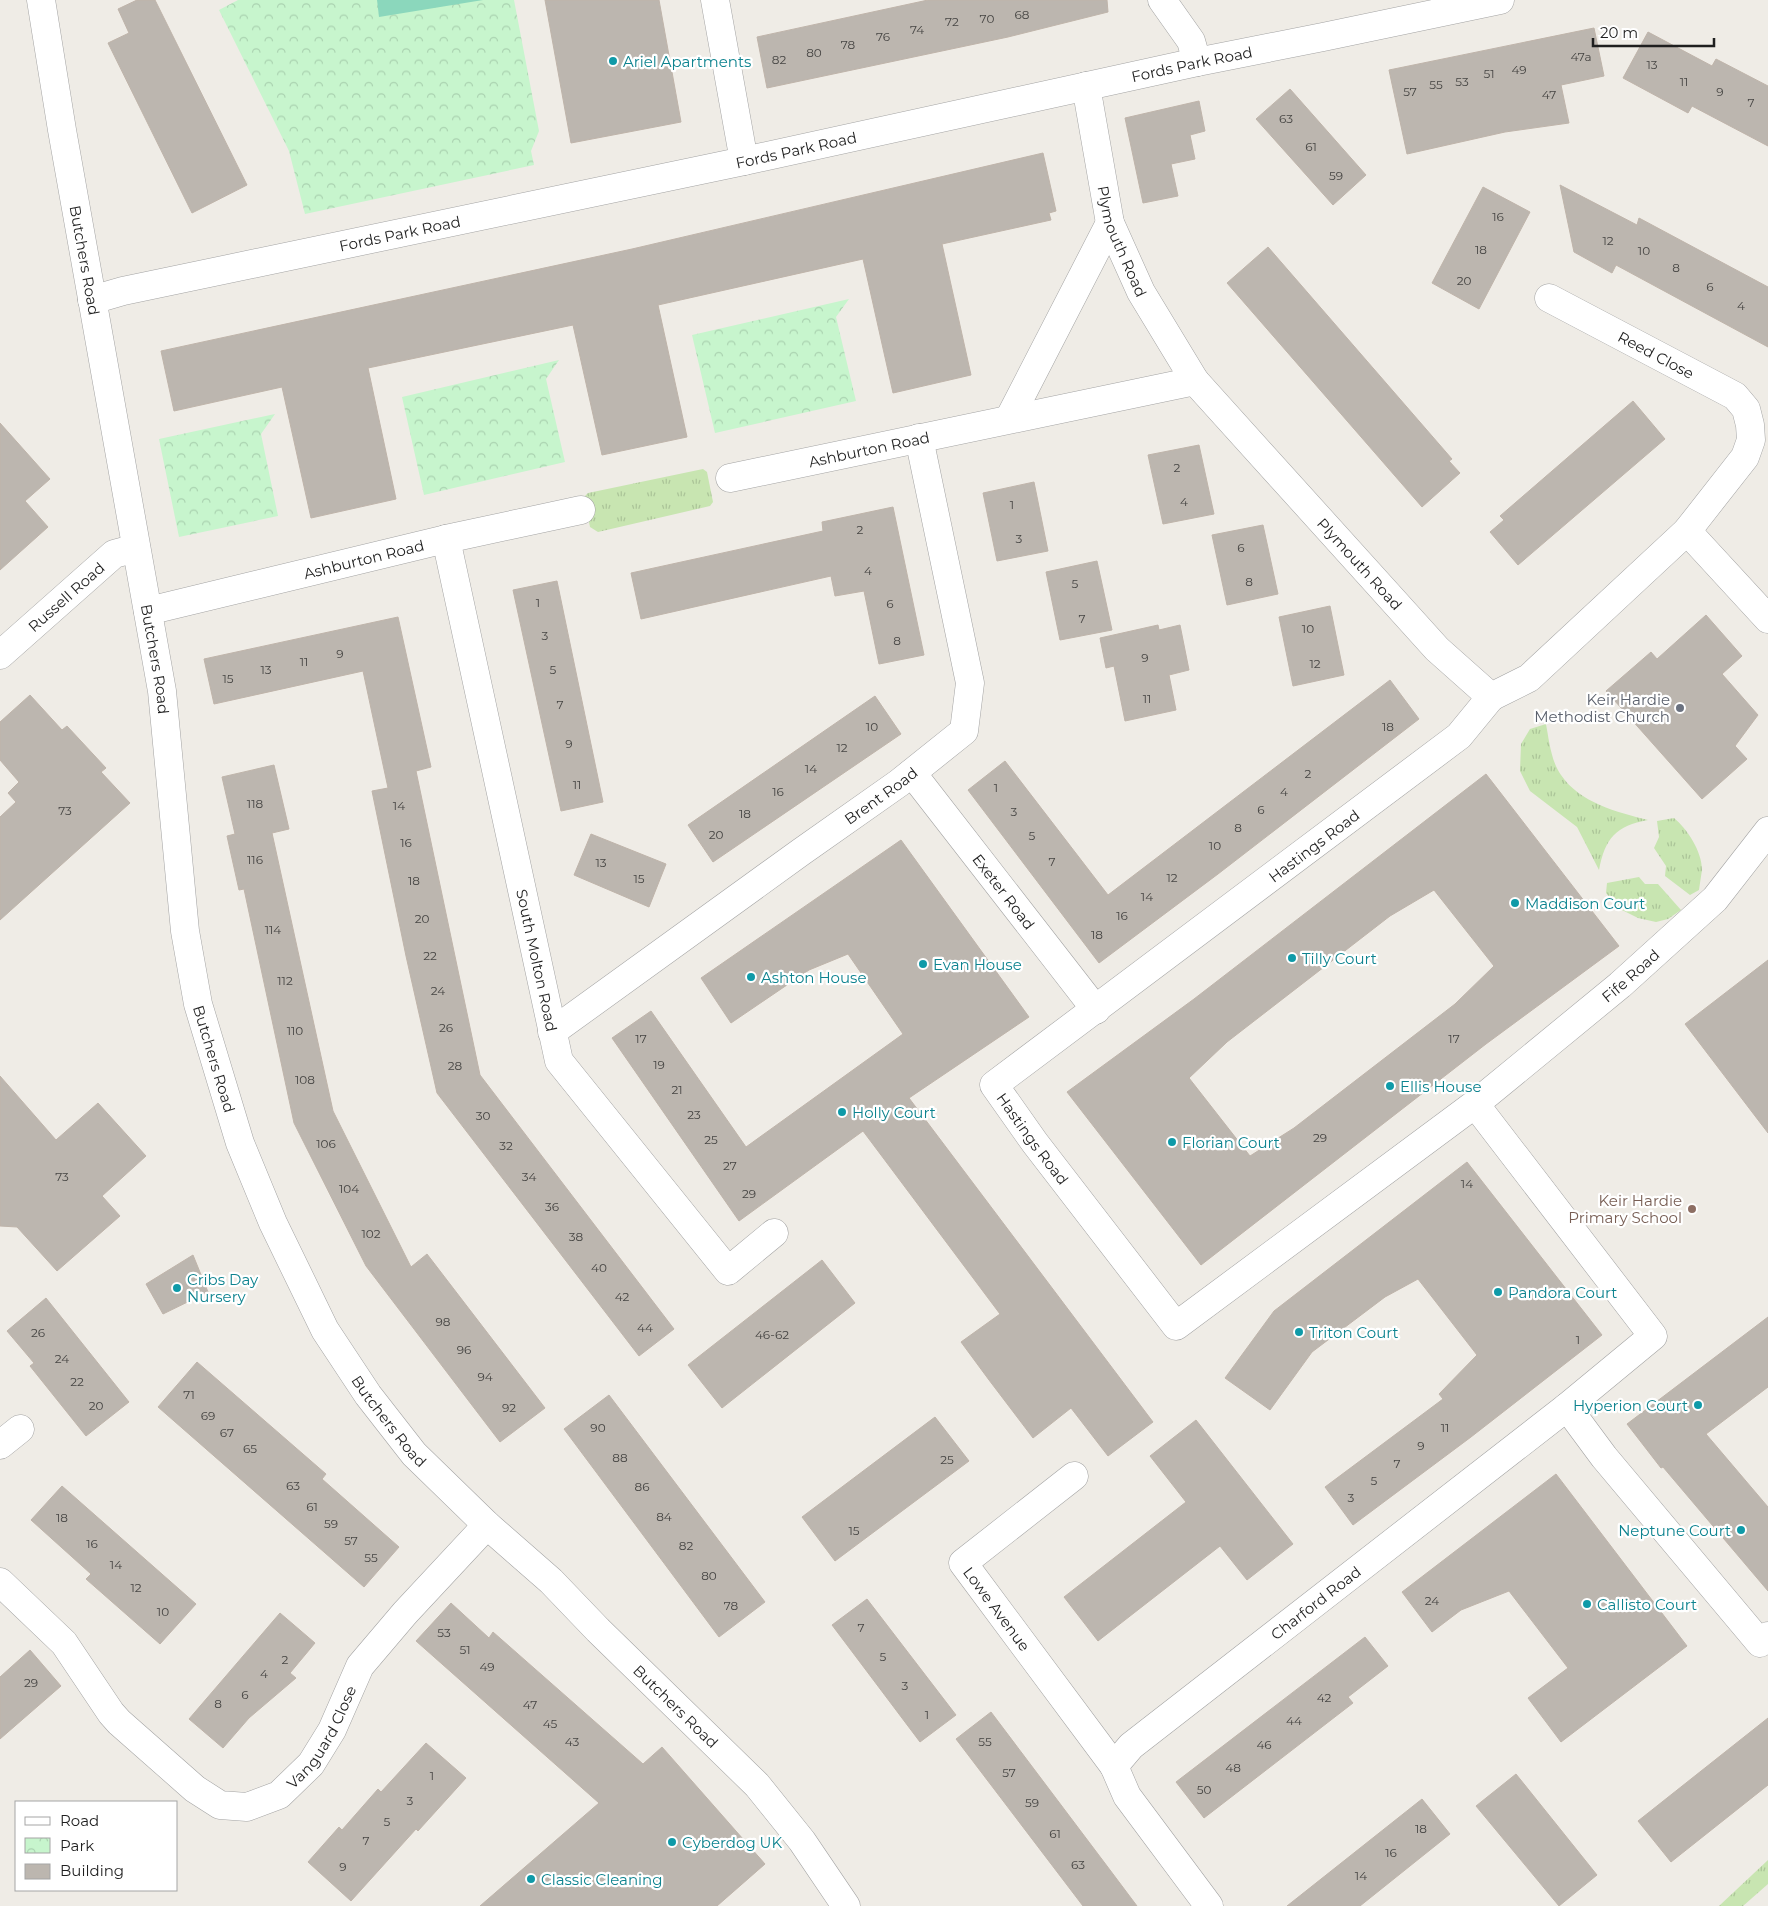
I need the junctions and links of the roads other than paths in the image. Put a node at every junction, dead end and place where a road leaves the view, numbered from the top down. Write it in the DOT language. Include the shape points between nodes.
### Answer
graph roads {
  1 [pos="41,0"];
  2 [pos="715,0"];
  3 [pos="1162,0"];
  4 [pos="1500,0"];
  5 [pos="1196,62"];
  6 [pos="1086,86"];
  7 [pos="744,161"];
  8 [pos="1110,224"];
  9 [pos="1549,298"];
  10 [pos="92,300"];
  11 [pos="1195,381"];
  12 [pos="1009,419"];
  13 [pos="919,438"];
  14 [pos="730,478"];
  15 [pos="581,510"];
  16 [pos="1687,531"];
  17 [pos="446,539"];
  18 [pos="136,548"];
  19 [pos="148,611"];
  20 [pos="1768,619"];
  21 [pos="0,655"];
  22 [pos="1491,697"];
  23 [pos="912,773"];
  24 [pos="1768,831"];
  25 [pos="1096,1010"];
  26 [pos="552,1032"];
  27 [pos="1475,1104"];
  28 [pos="774,1233"];
  29 [pos="1567,1407"];
  30 [pos="1074,1476"];
  31 [pos="487,1525"];
  32 [pos="0,1582"];
  33 [pos="1768,1636"];
  34 [pos="1114,1766"];
  35 [pos="846,1906"];
  36 [pos="1209,1906"];
  1 -- 10 [label="street, Butchers Road"];
  2 -- 7 [label="street"];
  3 -- 5 [label="street" via="1191,41"];
  4 -- 5 [label="street, Fords Park Road"];
  5 -- 6 [label="street, Fords Park Road"];
  6 -- 7 [label="street, Fords Park Road"];
  6 -- 8 [label="street, Plymouth Road"];
  7 -- 10 [label="street, Fords Park Road"];
  8 -- 11 [label="street, Plymouth Road" via="1141,292"];
  8 -- 12 [label="street"];
  9 -- 16 [label="street, Reed Close" via="1735,396 1746,409 1751,440 1745,457"];
  10 -- 18 [label="street, Butchers Road"];
  11 -- 12 [label="street, Ashburton Road"];
  11 -- 22 [label="street, Plymouth Road" via="1437,649"];
  12 -- 13 [label="street, Ashburton Road"];
  13 -- 14 [label="street, Ashburton Road"];
  13 -- 23 [label="street, Brent Road" via="970,684 964,731"];
  15 -- 17 [label="street, Ashburton Road"];
  16 -- 20 [label="street"];
  16 -- 22 [label="street" via="1529,678"];
  17 -- 19 [label="street, Ashburton Road"];
  17 -- 26 [label="street, South Molton Road"];
  18 -- 19 [label="street, Butchers Road"];
  18 -- 21 [label="street, Russell Road" via="114,554"];
  19 -- 31 [label="street, Butchers Road" via="162,691 185,931 198,1004 240,1143 273,1223 325,1330 414,1454"];
  22 -- 25 [label="street, Hastings Road" via="1459,736"];
  23 -- 25 [label="street, Exeter Road"];
  23 -- 26 [label="street, Brent Road"];
  24 -- 27 [label="street, Fife Road" via="1715,899 1620,985"];
  25 -- 27 [label="street, Hastings Road" via="994,1085 1176,1326"];
  26 -- 28 [label="street, South Molton Road" via="559,1061 728,1271"];
  27 -- 29 [label="street, Charford Road" via="1653,1336"];
  29 -- 33 [label="street" via="1760,1643"];
  29 -- 34 [label="street, Charford Road" via="1131,1746"];
  30 -- 34 [label="street, Lowe Avenue" via="963,1563"];
  31 -- 32 [label="street, Vanguard Close" via="360,1666 332,1730 311,1764 278,1795 247,1808 220,1805 195,1789 119,1722 64,1643"];
  31 -- 35 [label="street, Butchers Road" via="551,1581 757,1785 802,1841"];
  34 -- 36 [label="street" via="1127,1796"];
}
